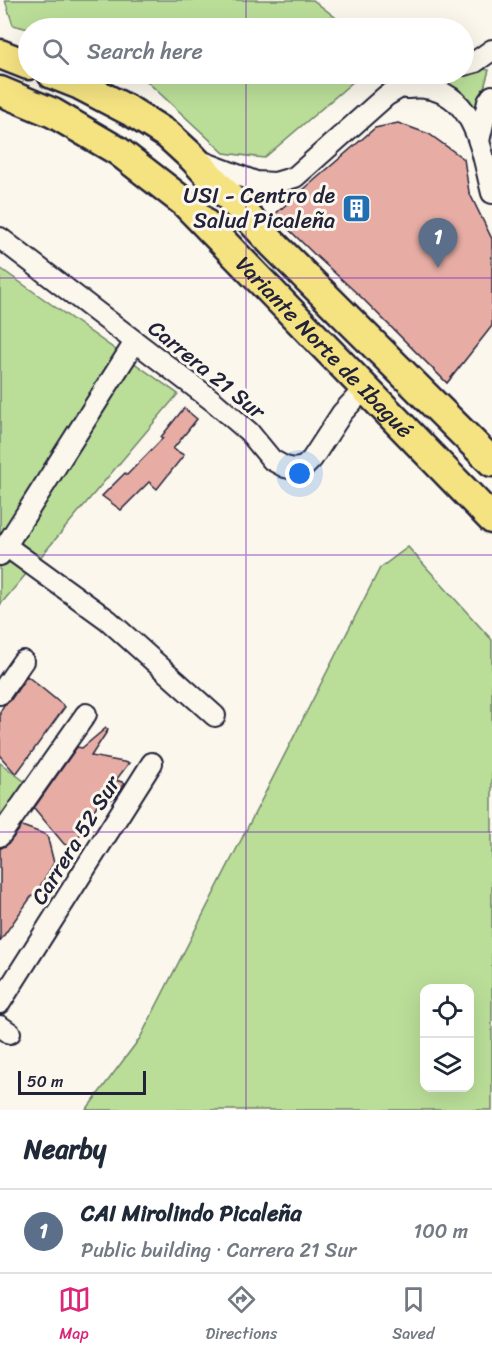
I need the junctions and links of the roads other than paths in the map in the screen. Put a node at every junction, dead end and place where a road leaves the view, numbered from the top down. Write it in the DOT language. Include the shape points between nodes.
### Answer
graph roads {
  1 [pos="492,51"];
  2 [pos="0,54"];
  3 [pos="18,60"];
  4 [pos="474,62"];
  5 [pos="77,84"];
  6 [pos="406,84"];
  7 [pos="397,90"];
  8 [pos="0,91"];
  9 [pos="492,96"];
  10 [pos="479,141"];
  11 [pos="193,158"];
  12 [pos="492,194"];
  13 [pos="0,238"];
  14 [pos="135,342"];
  15 [pos="365,388"];
  16 [pos="492,462"];
  17 [pos="492,519"];
  18 [pos="3,550"];
  19 [pos="23,661"];
  20 [pos="0,694"];
  21 [pos="86,714"];
  22 [pos="215,716"];
  23 [pos="152,764"];
  24 [pos="0,836"];
  25 [pos="0,1003"];
  1 -- 4 [label="street"];
  2 -- 3 [label="highway"];
  5 -- 11 [label="highway, Variante Norte de Ibagué" via="168,135"];
  6 -- 7 [label="street"];
  7 -- 10 [label="street" via="425,88 456,101"];
  7 -- 11 [label="street" via="296,177 275,183 256,182"];
  8 -- 15 [label="highway, Variante Norte de Ibagué" via="53,113 118,151 185,203"];
  9 -- 10 [label="street"];
  10 -- 12 [label="street"];
  11 -- 16 [label="highway, Variante Norte de Ibagué" via="273,244"];
  13 -- 14 [label="street, Carrera 21 Sur"];
  14 -- 15 [label="street, Carrera 21 Sur" via="249,432 272,460 294,469 304,467 312,459 342,413"];
  14 -- 18 [label="street"];
  15 -- 17 [label="highway, Variante Norte de Ibagué"];
  18 -- 22 [label="street" via="108,620"];
  19 -- 20 [label="street"];
  21 -- 24 [label="street"];
  23 -- 25 [label="street, Carrera 52 Sur"];
}
